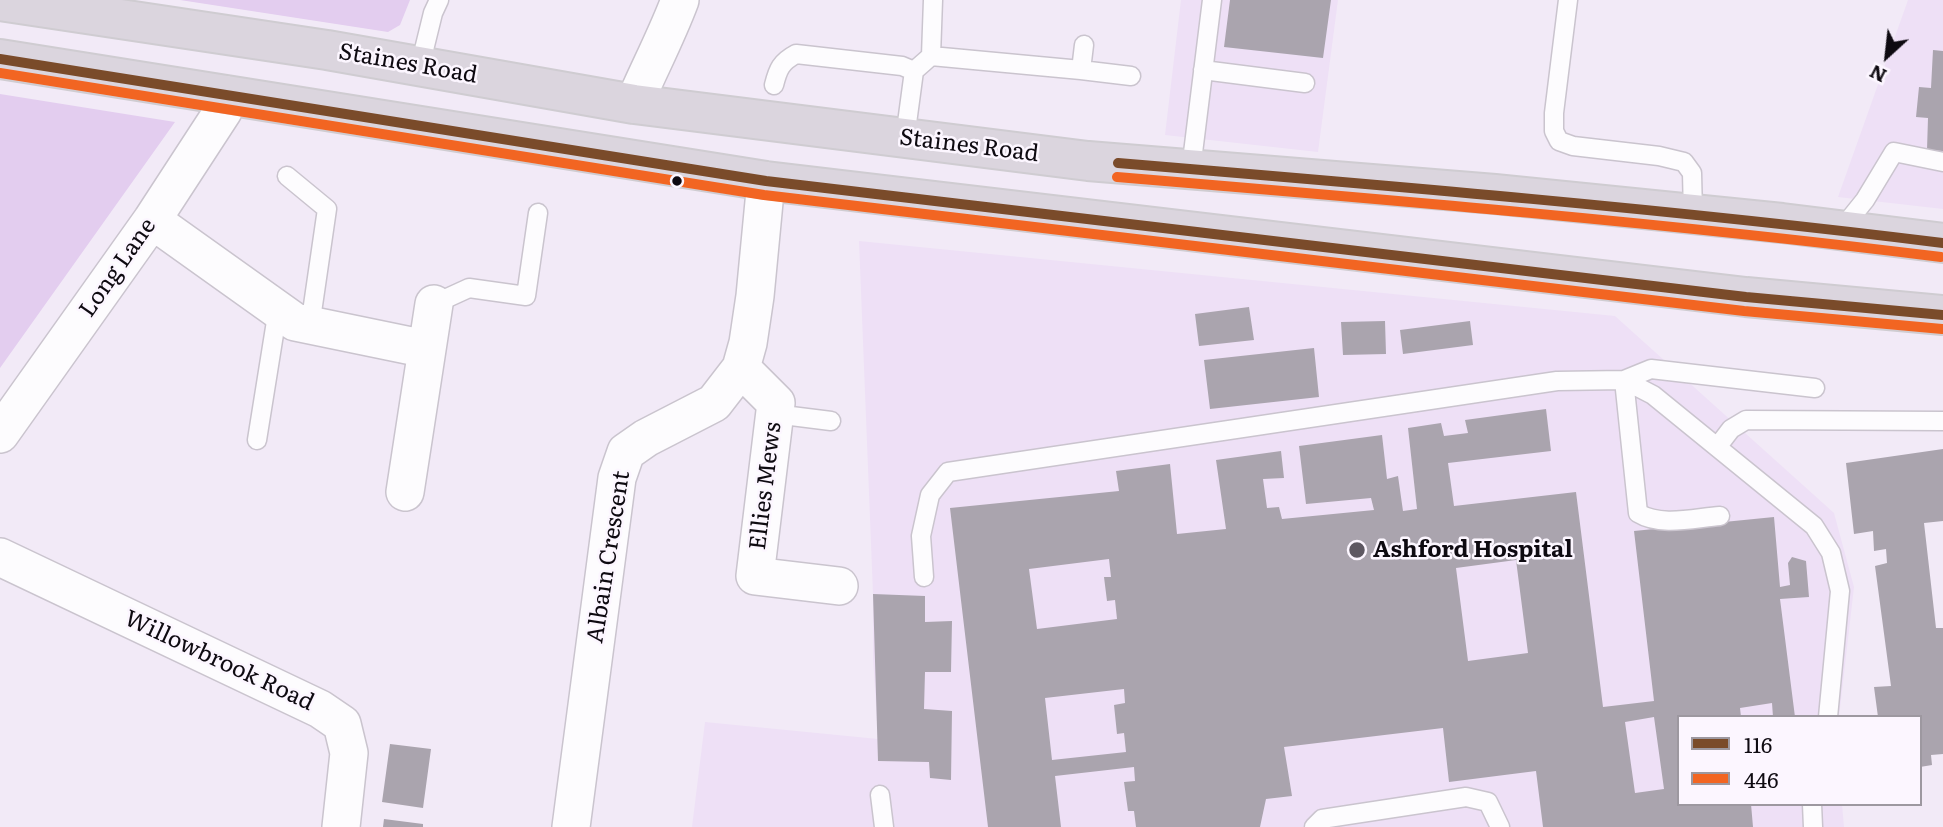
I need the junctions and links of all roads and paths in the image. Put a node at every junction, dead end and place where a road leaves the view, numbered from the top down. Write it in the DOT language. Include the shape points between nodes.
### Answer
graph roads {
  1 [pos="439,0"];
  2 [pos="680,0"];
  3 [pos="933,0"];
  4 [pos="1212,0"];
  5 [pos="1567,0"];
  6 [pos="0,1"];
  7 [pos="1084,45"];
  8 [pos="931,55"];
  9 [pos="0,59"];
  10 [pos="420,66"];
  11 [pos="1081,70"];
  12 [pos="1203,70"];
  13 [pos="914,71"];
  14 [pos="1131,76"];
  15 [pos="1305,83"];
  16 [pos="774,85"];
  17 [pos="226,95"];
  18 [pos="634,104"];
  19 [pos="905,138"];
  20 [pos="1943,162"];
  21 [pos="1191,169"];
  22 [pos="287,176"];
  23 [pos="766,181"];
  24 [pos="538,213"];
  25 [pos="1693,214"];
  26 [pos="152,220"];
  27 [pos="1840,230"];
  28 [pos="1943,243"];
  29 [pos="434,304"];
  30 [pos="278,309"];
  31 [pos="1943,315"];
  32 [pos="310,326"];
  33 [pos="426,349"];
  34 [pos="741,368"];
  35 [pos="1623,380"];
  36 [pos="1815,388"];
  37 [pos="775,414"];
  38 [pos="831,421"];
  39 [pos="1943,421"];
  40 [pos="0,435"];
  41 [pos="257,440"];
  42 [pos="1718,446"];
  43 [pos="405,492"];
  44 [pos="1720,516"];
  45 [pos="0,557"];
  46 [pos="924,577"];
  47 [pos="839,586"];
  48 [pos="1828,715"];
  49 [pos="880,795"];
  50 [pos="1812,806"];
  51 [pos="341,827"];
  52 [pos="571,827"];
  53 [pos="884,827"];
  54 [pos="1314,827"];
  55 [pos="1500,827"];
  56 [pos="1813,827"];
  1 -- 10 [label="lane"];
  2 -- 18 [label="street"];
  3 -- 8 [label="lane"];
  4 -- 12 [label="lane"];
  5 -- 25 [label="lane" via="1553,113 1559,141 1684,162 1692,173"];
  6 -- 10 [label="highway, Staines Road"];
  7 -- 11 [label="lane"];
  8 -- 11 [label="lane"];
  8 -- 13 [label="lane"];
  9 -- 17 [label="highway"];
  10 -- 18 [label="highway, Staines Road"];
  11 -- 14 [label="lane"];
  12 -- 15 [label="lane"];
  12 -- 21 [label="lane"];
  13 -- 16 [label="lane" via="796,54 778,68"];
  13 -- 19 [label="lane"];
  17 -- 23 [label="highway"];
  17 -- 26 [label="street, Long Lane" via="218,120"];
  18 -- 19 [label="highway, Staines Road"];
  19 -- 21 [label="highway, Staines Road"];
  20 -- 27 [label="lane" via="1894,152"];
  21 -- 25 [label="highway, Staines Road"];
  22 -- 32 [label="lane" via="327,209"];
  23 -- 31 [label="highway" via="1733,295"];
  23 -- 34 [label="street, Albain Crescent" via="755,296"];
  24 -- 29 [label="lane" via="526,296 469,288"];
  25 -- 27 [label="highway, Staines Road"];
  26 -- 30 [label="street"];
  26 -- 40 [label="street, Long Lane"];
  27 -- 28 [label="highway, Staines Road"];
  29 -- 33 [label="street"];
  30 -- 32 [label="street" via="295,322"];
  30 -- 41 [label="lane"];
  32 -- 33 [label="street"];
  33 -- 43 [label="street"];
  34 -- 37 [label="street, Ellies Mews" via="776,403"];
  34 -- 52 [label="street, Albain Crescent" via="714,403 626,452 617,478"];
  35 -- 36 [label="lane" via="1651,369"];
  35 -- 42 [label="lane" via="1653,395"];
  35 -- 44 [label="lane" via="1638,513 1661,521"];
  35 -- 46 [label="lane" via="1557,381 948,472 930,495 921,536"];
  37 -- 38 [label="lane"];
  37 -- 47 [label="street, Ellies Mews" via="755,576"];
  39 -- 42 [label="lane" via="1746,420 1731,429"];
  42 -- 48 [label="lane" via="1814,526 1832,553 1840,591"];
  45 -- 51 [label="street, Willowbrook Road" via="320,709 342,724 349,753"];
  49 -- 53 [label="lane"];
  50 -- 56 [label="lane"];
  54 -- 55 [label="lane" via="1322,819 1466,797 1488,802"];
}
